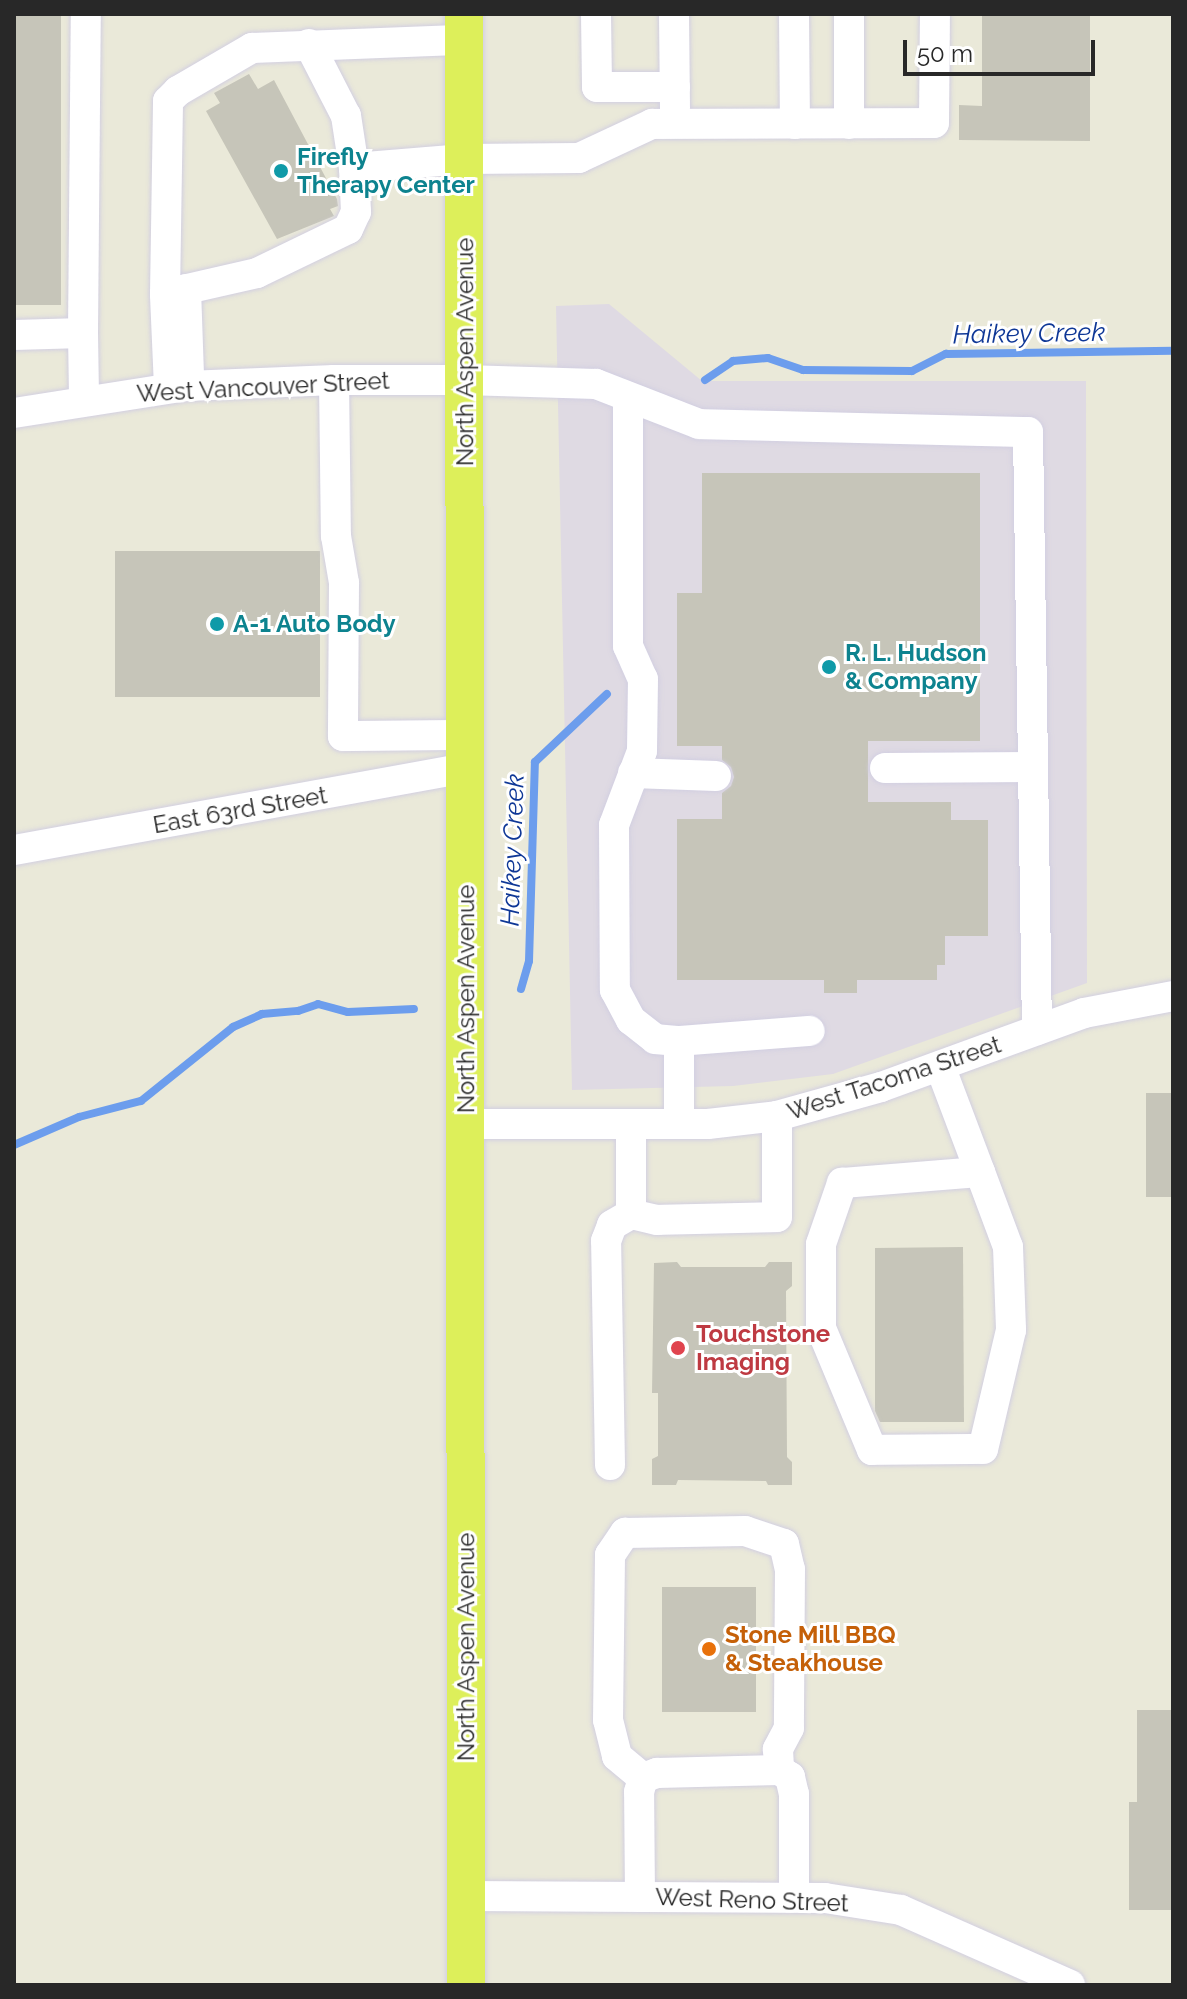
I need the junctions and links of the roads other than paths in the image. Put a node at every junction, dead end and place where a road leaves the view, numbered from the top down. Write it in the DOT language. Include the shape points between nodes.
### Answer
graph roads {
  1 [pos="86,14"];
  2 [pos="596,14"];
  3 [pos="674,14"];
  4 [pos="794,14"];
  5 [pos="849,14"];
  6 [pos="935,14"];
  7 [pos="464,27"];
  8 [pos="309,44"];
  9 [pos="675,87"];
  10 [pos="675,124"];
  11 [pos="795,124"];
  12 [pos="849,124"];
  13 [pos="464,159"];
  14 [pos="354,168"];
  15 [pos="175,292"];
  16 [pos="83,333"];
  17 [pos="14,335"];
  18 [pos="334,380"];
  19 [pos="465,380"];
  20 [pos="180,386"];
  21 [pos="628,397"];
  22 [pos="84,399"];
  23 [pos="14,413"];
  24 [pos="465,752"];
  25 [pos="1032,767"];
  26 [pos="885,768"];
  27 [pos="633,773"];
  28 [pos="716,776"];
  29 [pos="14,850"];
  30 [pos="1173,996"];
  31 [pos="1037,1030"];
  32 [pos="810,1031"];
  33 [pos="679,1041"];
  34 [pos="940,1066"];
  35 [pos="777,1116"];
  36 [pos="465,1124"];
  37 [pos="631,1124"];
  38 [pos="679,1124"];
  39 [pos="980,1172"];
  40 [pos="631,1214"];
  41 [pos="610,1465"];
  42 [pos="779,1770"];
  43 [pos="643,1778"];
  44 [pos="466,1896"];
  45 [pos="640,1897"];
  46 [pos="794,1897"];
  47 [pos="466,1985"];
  48 [pos="1070,1985"];
  1 -- 16 [label="street"];
  2 -- 9 [label="street" via="597,87"];
  3 -- 9 [label="street"];
  4 -- 11 [label="street"];
  5 -- 12 [label="street"];
  6 -- 12 [label="street" via="934,123"];
  7 -- 8 [label="street"];
  7 -- 13 [label="main road, North Aspen Avenue"];
  8 -- 14 [label="street" via="346,116"];
  8 -- 15 [label="street" via="252,48 168,101"];
  9 -- 10 [label="street"];
  10 -- 11 [label="street"];
  10 -- 13 [label="street" via="652,124 579,158"];
  11 -- 12 [label="street"];
  13 -- 14 [label="street"];
  13 -- 19 [label="main road, North Aspen Avenue"];
  14 -- 15 [label="street" via="356,212 348,229 257,273"];
  15 -- 20 [label="street"];
  16 -- 17 [label="street"];
  16 -- 22 [label="street"];
  18 -- 19 [label="street, West Vancouver Street"];
  18 -- 20 [label="street, West Vancouver Street"];
  18 -- 24 [label="street" via="336,536 344,583 343,736"];
  19 -- 21 [label="street, West Vancouver Street" via="596,384"];
  19 -- 24 [label="main road, North Aspen Avenue"];
  20 -- 22 [label="street, West Vancouver Street"];
  21 -- 25 [label="street, West Vancouver Street" via="699,424 1028,432"];
  21 -- 27 [label="street" via="628,646 643,679 642,751"];
  22 -- 23 [label="street, West Vancouver Street"];
  24 -- 29 [label="street, East 63rd Street"];
  24 -- 36 [label="main road, North Aspen Avenue"];
  25 -- 26 [label="street"];
  25 -- 31 [label="street"];
  27 -- 28 [label="street"];
  27 -- 33 [label="street" via="614,825 615,990 631,1020 655,1039"];
  30 -- 31 [label="street, West Tacoma Street" via="1084,1013"];
  31 -- 34 [label="street, West Tacoma Street"];
  32 -- 33 [label="street"];
  33 -- 38 [label="street"];
  34 -- 35 [label="street, West Tacoma Street"];
  34 -- 39 [label="street"];
  35 -- 38 [label="street, West Tacoma Street"];
  35 -- 40 [label="street" via="777,1217 657,1220"];
  36 -- 37 [label="street, West Tacoma Street"];
  36 -- 44 [label="main road, North Aspen Avenue"];
  37 -- 38 [label="street, West Tacoma Street"];
  37 -- 40 [label="street"];
  39 -- 39 [label="street" via="1008,1247 1011,1330 983,1449 872,1450 821,1328 821,1244 842,1183"];
  40 -- 41 [label="street" via="612,1225 606,1241"];
  42 -- 43 [label="street" via="657,1773"];
  42 -- 43 [label="street" via="778,1749 789,1728 790,1569 784,1544 745,1531 625,1533 610,1555 608,1720 617,1756"];
  42 -- 46 [label="street" via="790,1777 794,1794"];
  43 -- 45 [label="street"];
  44 -- 45 [label="street, West Reno Street"];
  44 -- 47 [label="main road, North Aspen Avenue"];
  45 -- 46 [label="street, West Reno Street"];
  46 -- 48 [label="street, West Reno Street" via="901,1910"];
}
